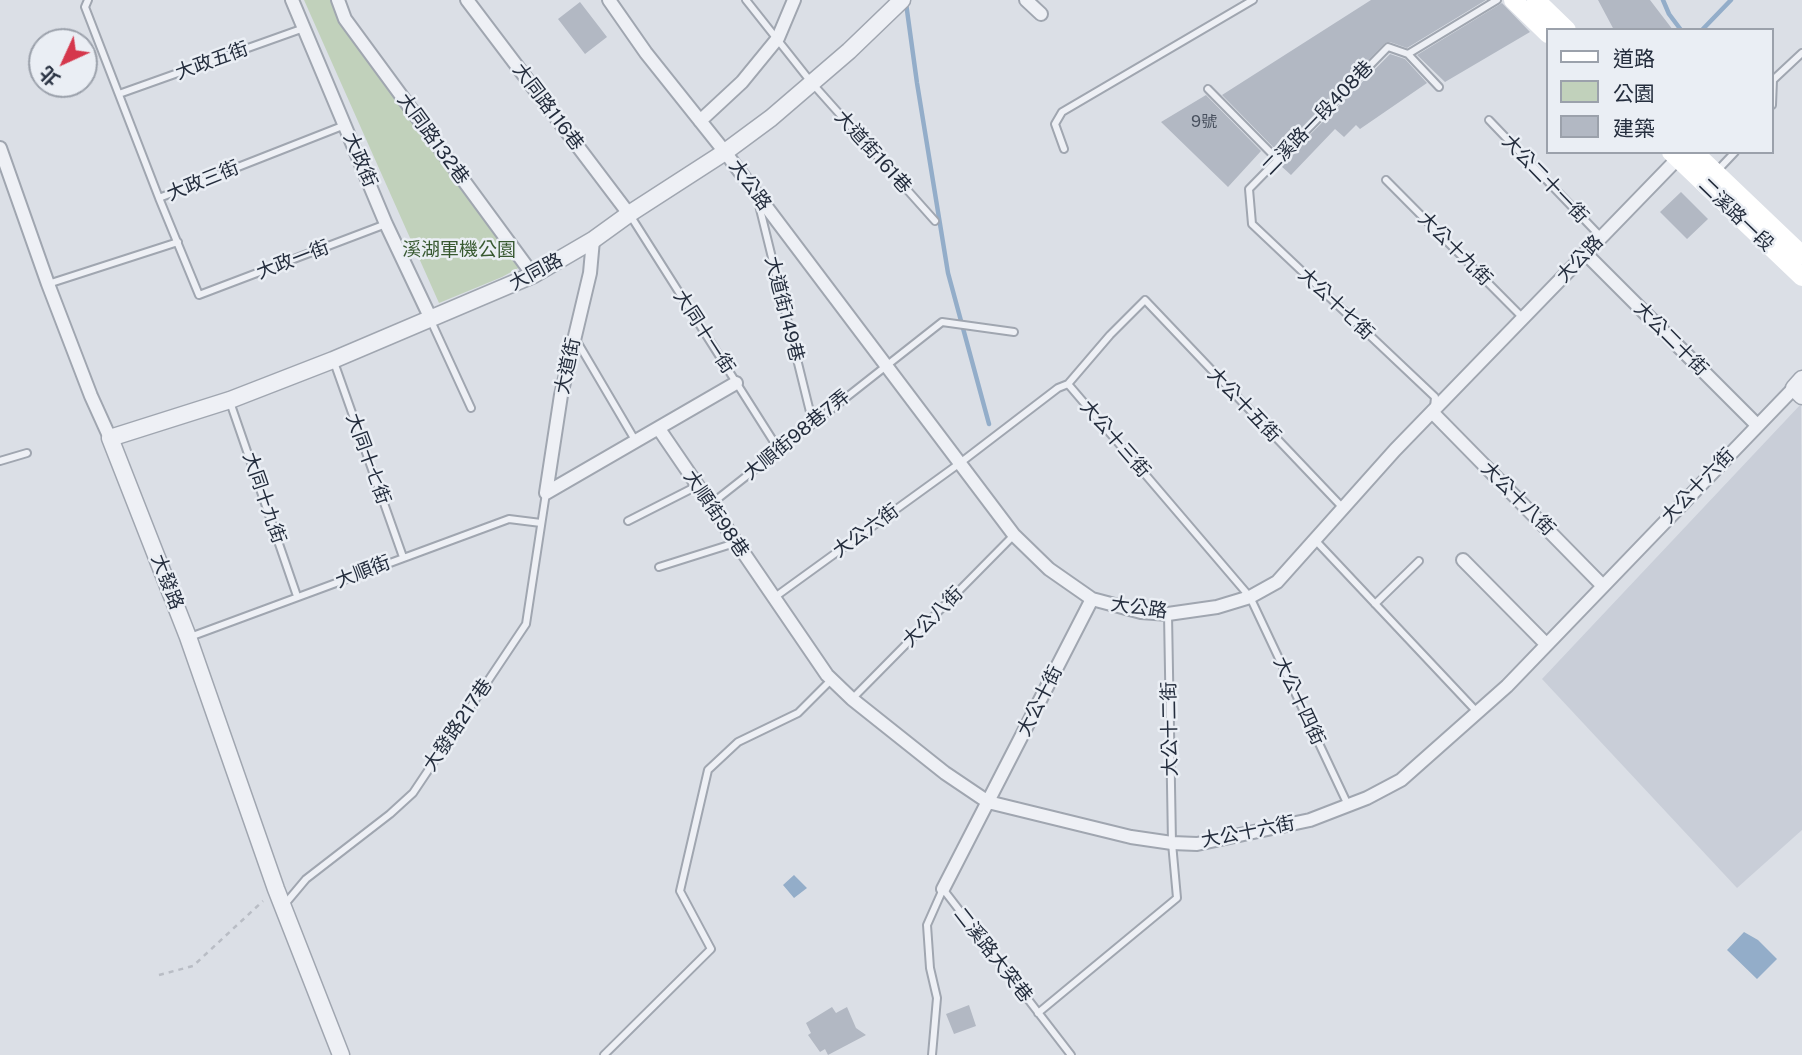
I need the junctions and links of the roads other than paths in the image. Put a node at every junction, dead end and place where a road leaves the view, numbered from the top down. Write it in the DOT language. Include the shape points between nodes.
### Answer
graph roads {
  1 [pos="88,0"];
  2 [pos="292,0"];
  3 [pos="338,0"];
  4 [pos="467,0"];
  5 [pos="609,0"];
  6 [pos="746,0"];
  7 [pos="794,0"];
  8 [pos="1026,0"];
  9 [pos="1253,0"];
  10 [pos="1497,0"];
  11 [pos="1513,0"];
  12 [pos="1536,0"];
  13 [pos="895,3"];
  14 [pos="1041,14"];
  15 [pos="304,28"];
  16 [pos="1565,28"];
  17 [pos="1546,32"];
  18 [pos="778,38"];
  19 [pos="1802,53"];
  20 [pos="1408,54"];
  21 [pos="1774,79"];
  22 [pos="811,82"];
  23 [pos="1439,87"];
  24 [pos="1208,89"];
  25 [pos="119,94"];
  26 [pos="1489,120"];
  27 [pos="700,121"];
  28 [pos="345,125"];
  29 [pos="0,148"];
  30 [pos="1064,149"];
  31 [pos="725,152"];
  32 [pos="1682,154"];
  33 [pos="1733,154"];
  34 [pos="1278,160"];
  35 [pos="4,172"];
  36 [pos="1715,173"];
  37 [pos="1386,180"];
  38 [pos="1250,189"];
  39 [pos="756,194"];
  40 [pos="159,198"];
  41 [pos="629,214"];
  42 [pos="935,221"];
  43 [pos="386,224"];
  44 [pos="1601,237"];
  45 [pos="593,240"];
  46 [pos="178,242"];
  47 [pos="1585,253"];
  48 [pos="1802,255"];
  49 [pos="533,275"];
  50 [pos="1802,277"];
  51 [pos="48,284"];
  52 [pos="199,295"];
  53 [pos="1523,318"];
  54 [pos="430,319"];
  55 [pos="1014,332"];
  56 [pos="574,337"];
  57 [pos="333,360"];
  58 [pos="885,365"];
  59 [pos="736,383"];
  60 [pos="1068,384"];
  61 [pos="1799,388"];
  62 [pos="230,400"];
  63 [pos="471,408"];
  64 [pos="1433,413"];
  65 [pos="813,424"];
  66 [pos="1757,425"];
  67 [pos="659,429"];
  68 [pos="110,438"];
  69 [pos="636,442"];
  70 [pos="779,450"];
  71 [pos="27,453"];
  72 [pos="0,461"];
  73 [pos="960,463"];
  74 [pos="697,486"];
  75 [pos="546,493"];
  76 [pos="710,505"];
  77 [pos="1343,508"];
  78 [pos="628,521"];
  79 [pos="541,523"];
  80 [pos="1014,535"];
  81 [pos="1316,541"];
  82 [pos="735,543"];
  83 [pos="403,557"];
  84 [pos="1463,560"];
  85 [pos="1419,561"];
  86 [pos="659,567"];
  87 [pos="1602,585"];
  88 [pos="297,596"];
  89 [pos="1250,597"];
  90 [pos="772,598"];
  91 [pos="1091,599"];
  92 [pos="1375,604"];
  93 [pos="1168,614"];
  94 [pos="188,637"];
  95 [pos="1546,644"];
  96 [pos="831,680"];
  97 [pos="852,699"];
  98 [pos="1478,713"];
  99 [pos="988,802"];
  100 [pos="1348,805"];
  101 [pos="1172,843"];
  102 [pos="943,889"];
  103 [pos="284,906"];
  104 [pos="1038,1013"];
  105 [pos="341,1055"];
  106 [pos="604,1055"];
  107 [pos="932,1055"];
  108 [pos="1071,1055"];
  1 -- 25 [label="lane" via="85,7"];
  2 -- 15 [label="street, 大政街"];
  3 -- 49 [label="street, 大同路132巷" via="345,19"];
  4 -- 41 [label="street, 大同路116巷"];
  5 -- 27 [label="street, 大公路"];
  6 -- 18 [label="lane, 大道街161巷"];
  7 -- 18 [label="street"];
  8 -- 14 [label="street"];
  9 -- 30 [label="lane" via="1062,112 1055,124"];
  10 -- 20 [label="lane, 二溪路一段408巷"];
  11 -- 17 [label="main road"];
  12 -- 16 [label="main road"];
  13 -- 22 [label="street, 大同路"];
  15 -- 25 [label="lane, 大政五街"];
  15 -- 28 [label="street, 大政街"];
  18 -- 22 [label="lane, 大道街161巷"];
  18 -- 27 [label="street" via="742,82"];
  19 -- 21 [label="lane"];
  20 -- 23 [label="lane"];
  20 -- 34 [label="lane, 二溪路一段408巷" via="1388,47"];
  22 -- 31 [label="street, 大同路"];
  22 -- 42 [label="lane, 大道街161巷"];
  24 -- 34 [label="lane"];
  25 -- 40 [label="lane"];
  26 -- 44 [label="lane, 大公二十一街"];
  27 -- 31 [label="street, 大公路"];
  28 -- 40 [label="lane, 大政三街"];
  28 -- 43 [label="street, 大政街"];
  29 -- 35 [label="street, 大發路"];
  31 -- 39 [label="street, 大公路"];
  31 -- 41 [label="street, 大同路"];
  32 -- 36 [label="main road, 二溪路一段"];
  32 -- 44 [label="street, 大公路"];
  32 -- 50 [label="main road, 二溪路一段"];
  33 -- 36 [label="lane"];
  34 -- 38 [label="lane, 二溪路一段408巷"];
  35 -- 51 [label="street, 大發路"];
  36 -- 48 [label="main road, 二溪路一段"];
  37 -- 53 [label="lane, 大公十九街"];
  38 -- 64 [label="lane, 大公十七街" via="1252,224 1435,397"];
  39 -- 58 [label="street, 大公路"];
  39 -- 65 [label="lane, 大道街149巷"];
  40 -- 46 [label="lane, 大政三街"];
  41 -- 45 [label="street, 大同路"];
  41 -- 59 [label="lane, 大同十一街"];
  43 -- 52 [label="lane, 大政一街"];
  43 -- 54 [label="street, 大政街"];
  44 -- 47 [label="street, 大公路"];
  45 -- 49 [label="street, 大同路"];
  45 -- 56 [label="street, 大道街"];
  46 -- 51 [label="lane"];
  46 -- 52 [label="lane, 大政三街"];
  47 -- 53 [label="street, 大公路"];
  47 -- 66 [label="street, 大公二十街"];
  49 -- 54 [label="street, 大同路"];
  51 -- 68 [label="street, 大發路"];
  53 -- 64 [label="street, 大公路"];
  54 -- 57 [label="street, 大同路"];
  54 -- 63 [label="lane"];
  55 -- 58 [label="lane, 大順街98巷7弄" via="943,322"];
  56 -- 69 [label="lane"];
  56 -- 75 [label="street, 大道街"];
  57 -- 62 [label="street, 大同路"];
  57 -- 83 [label="lane, 大同十七街"];
  58 -- 65 [label="lane, 大順街98巷7弄"];
  58 -- 73 [label="street, 大公路"];
  59 -- 67 [label="street"];
  59 -- 70 [label="lane, 大同十一街"];
  60 -- 73 [label="lane, 大公十三街"];
  60 -- 77 [label="lane, 大公十五街" via="1145,300"];
  60 -- 89 [label="lane, 大公十三街"];
  61 -- 66 [label="street, 大公十六街"];
  62 -- 68 [label="street, 大同路"];
  62 -- 88 [label="lane, 大同十九街"];
  64 -- 77 [label="street, 大公路"];
  64 -- 87 [label="street, 大公十八街"];
  65 -- 70 [label="lane, 大順街98巷7弄"];
  66 -- 87 [label="street, 大公十六街"];
  67 -- 69 [label="street"];
  67 -- 74 [label="street, 大順街98巷"];
  68 -- 94 [label="street, 大發路"];
  69 -- 75 [label="street"];
  70 -- 76 [label="lane, 大順街98巷7弄"];
  71 -- 72 [label="lane"];
  73 -- 80 [label="street, 大公路"];
  73 -- 90 [label="lane, 大公六街"];
  74 -- 76 [label="street, 大順街98巷"];
  74 -- 78 [label="lane"];
  75 -- 79 [label="lane, 大發路217巷"];
  76 -- 82 [label="street, 大順街98巷"];
  77 -- 81 [label="street, 大公路"];
  79 -- 83 [label="lane, 大順街" via="509,519"];
  79 -- 103 [label="lane, 大發路217巷" via="526,624 413,793 306,879"];
  80 -- 91 [label="street, 大公路" via="1049,569"];
  80 -- 97 [label="lane, 大公八街"];
  81 -- 89 [label="street, 大公路" via="1277,582"];
  81 -- 92 [label="lane"];
  82 -- 86 [label="lane"];
  82 -- 90 [label="street, 大順街98巷"];
  83 -- 88 [label="lane, 大順街"];
  84 -- 95 [label="street"];
  85 -- 92 [label="lane"];
  87 -- 95 [label="street, 大公十六街"];
  88 -- 94 [label="lane, 大順街"];
  89 -- 93 [label="street, 大公路"];
  89 -- 100 [label="lane, 大公十四街"];
  90 -- 96 [label="street"];
  91 -- 93 [label="street, 大公路"];
  91 -- 99 [label="street, 大公十街"];
  92 -- 98 [label="lane"];
  93 -- 101 [label="lane, 大公十二街"];
  94 -- 103 [label="street, 大發路"];
  95 -- 98 [label="street, 大公十六街"];
  96 -- 97 [label="street"];
  96 -- 106 [label="lane" via="798,713 738,742 708,770 680,891 711,949"];
  97 -- 99 [label="street" via="945,774"];
  98 -- 100 [label="street, 大公十六街" via="1401,780"];
  99 -- 101 [label="street, 大公十六街"];
  99 -- 102 [label="street, 大公十街"];
  100 -- 101 [label="street, 大公十六街" via="1297,822 1197,844"];
  101 -- 104 [label="lane, 大公十二街" via="1177,898"];
  102 -- 104 [label="lane, 二溪路大突巷"];
  102 -- 107 [label="lane, 二溪路大突巷" via="927,925 937,998"];
  103 -- 105 [label="street, 大發路"];
  104 -- 108 [label="lane, 二溪路大突巷"];
}
